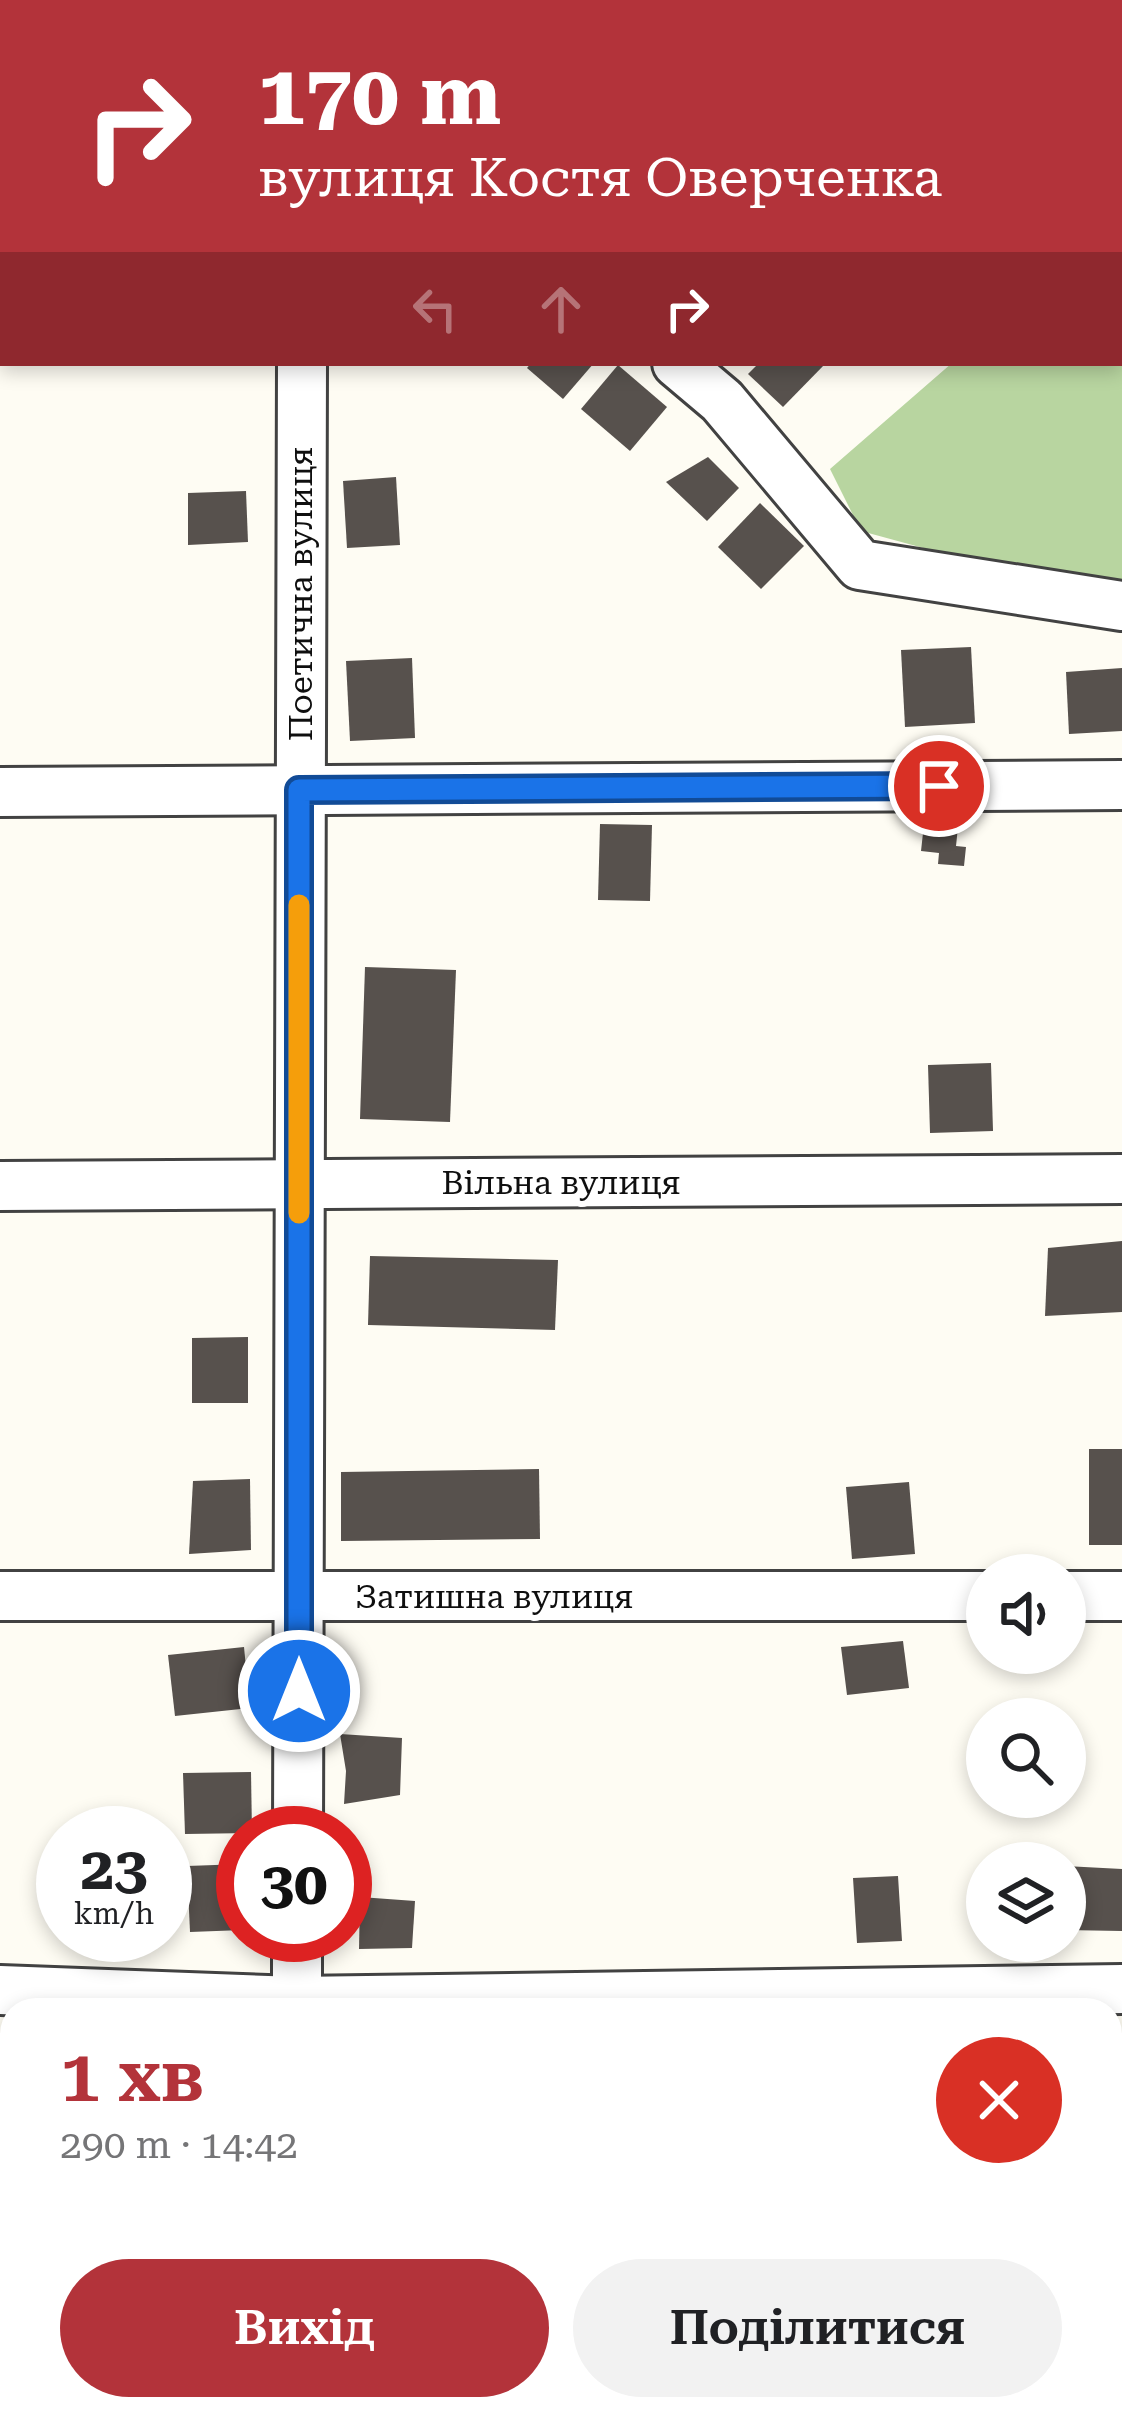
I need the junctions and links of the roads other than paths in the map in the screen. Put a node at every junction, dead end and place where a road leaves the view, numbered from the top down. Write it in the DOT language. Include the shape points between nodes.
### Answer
graph roads {
  1 [pos="302,366"];
  2 [pos="680,366"];
  3 [pos="1122,606"];
  4 [pos="1122,785"];
  5 [pos="299,790"];
  6 [pos="0,792"];
  7 [pos="1122,1179"];
  8 [pos="299,1184"];
  9 [pos="0,1186"];
  10 [pos="0,1596"];
  11 [pos="300,1596"];
  12 [pos="966,1596"];
  13 [pos="1086,1596"];
  14 [pos="1122,1596"];
  15 [pos="298,1806"];
  16 [pos="297,1962"];
  17 [pos="1122,1989"];
  18 [pos="0,1990"];
  19 [pos="148,1998"];
  20 [pos="297,1998"];
  21 [pos="685,1998"];
  1 -- 5 [label="street, Поетична вулиця"];
  2 -- 3 [label="street" via="722,400 860,565"];
  4 -- 5 [label="street"];
  5 -- 6 [label="street"];
  5 -- 8 [label="street, Поетична вулиця"];
  7 -- 8 [label="street, Вільна вулиця"];
  8 -- 9 [label="street, Вільна вулиця"];
  8 -- 11 [label="street, Поетична вулиця"];
  10 -- 11 [label="street, Затишна вулиця"];
  11 -- 12 [label="street, Затишна вулиця"];
  11 -- 15 [label="street, Поетична вулиця"];
  13 -- 14 [label="street"];
  16 -- 20 [label="street"];
  17 -- 21 [label="street"];
  18 -- 19 [label="street"];
}
